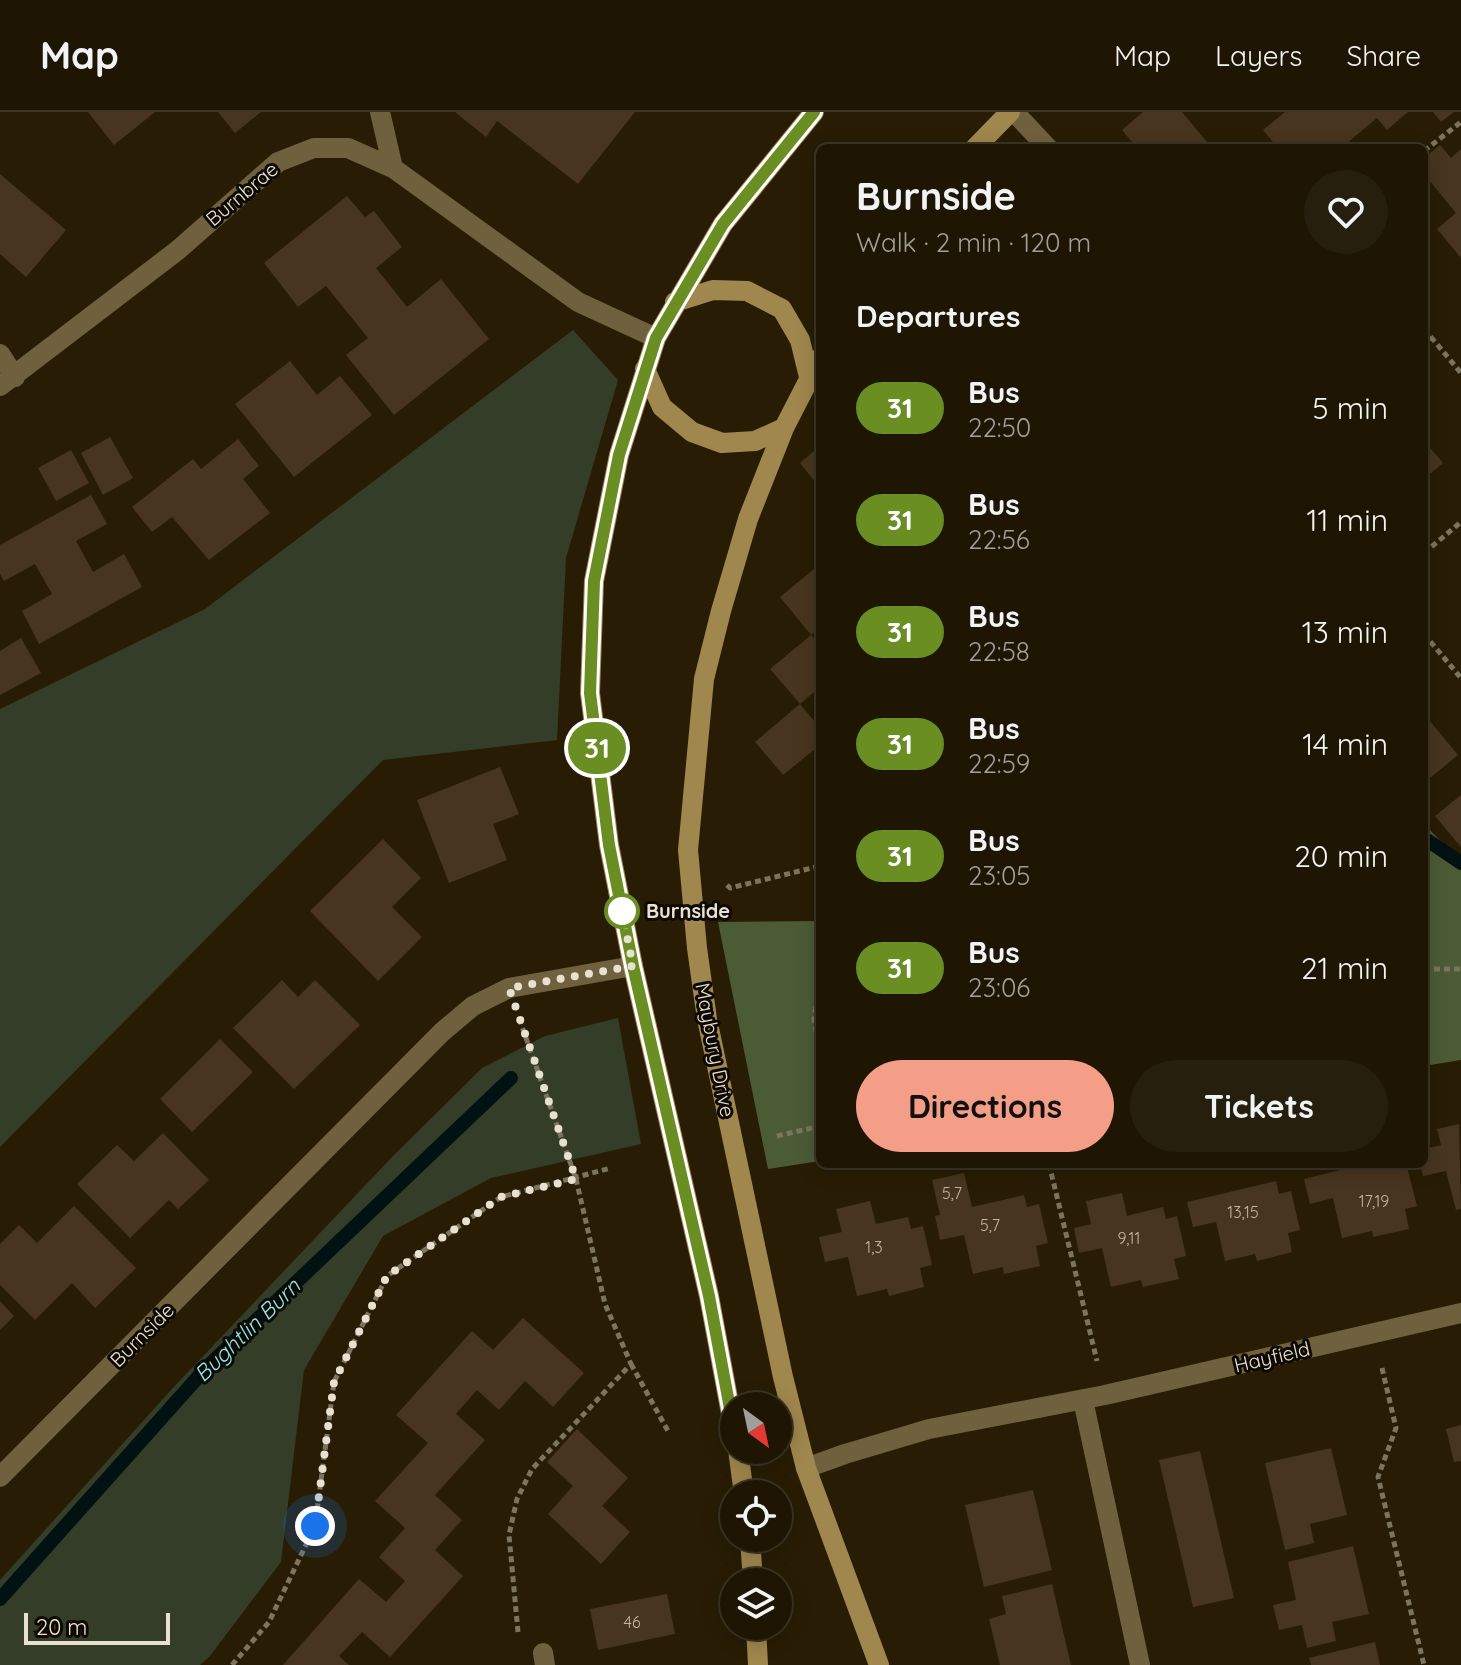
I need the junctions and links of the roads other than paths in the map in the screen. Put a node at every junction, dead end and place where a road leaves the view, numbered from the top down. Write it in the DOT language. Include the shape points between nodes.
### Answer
graph roads {
  1 [pos="380,112"];
  2 [pos="814,112"];
  3 [pos="1012,112"];
  4 [pos="979,144"];
  5 [pos="1044,144"];
  6 [pos="393,168"];
  7 [pos="675,302"];
  8 [pos="656,338"];
  9 [pos="0,354"];
  10 [pos="816,365"];
  11 [pos="645,369"];
  12 [pos="809,377"];
  13 [pos="7,381"];
  14 [pos="784,428"];
  15 [pos="633,966"];
  16 [pos="1461,1313"];
  17 [pos="727,1392"];
  18 [pos="1083,1400"];
  19 [pos="806,1468"];
  20 [pos="0,1477"];
  21 [pos="757,1640"];
  22 [pos="758,1665"];
  23 [pos="879,1665"];
  24 [pos="1140,1665"];
  1 -- 6 [label="street"];
  2 -- 7 [label="street" via="723,224"];
  3 -- 4 [label="street"];
  3 -- 5 [label="street"];
  6 -- 8 [label="street, Burnbrae" via="578,302"];
  6 -- 13 [label="street, Burnbrae" via="348,148 314,148 278,162 178,250"];
  7 -- 8 [label="street"];
  7 -- 12 [label="street" via="713,290 747,291 782,309 800,340"];
  8 -- 11 [label="street"];
  9 -- 13 [label="street, Burnbrae"];
  10 -- 12 [label="street, Maybury Drive"];
  11 -- 14 [label="street" via="662,407 692,432 722,443 755,441"];
  11 -- 15 [label="street" via="619,455 594,581 590,693 609,845"];
  12 -- 14 [label="street, Maybury Drive"];
  14 -- 19 [label="street, Maybury Drive" via="748,519 704,679 688,850 707,1019"];
  15 -- 17 [label="street"];
  15 -- 20 [label="street, Burnside" via="509,988 473,1006"];
  16 -- 18 [label="street, Hayfield"];
  18 -- 19 [label="street, Hayfield" via="929,1429"];
  18 -- 24 [label="street"];
  19 -- 23 [label="street, Maybury Drive"];
  21 -- 22 [label="street"];
}
